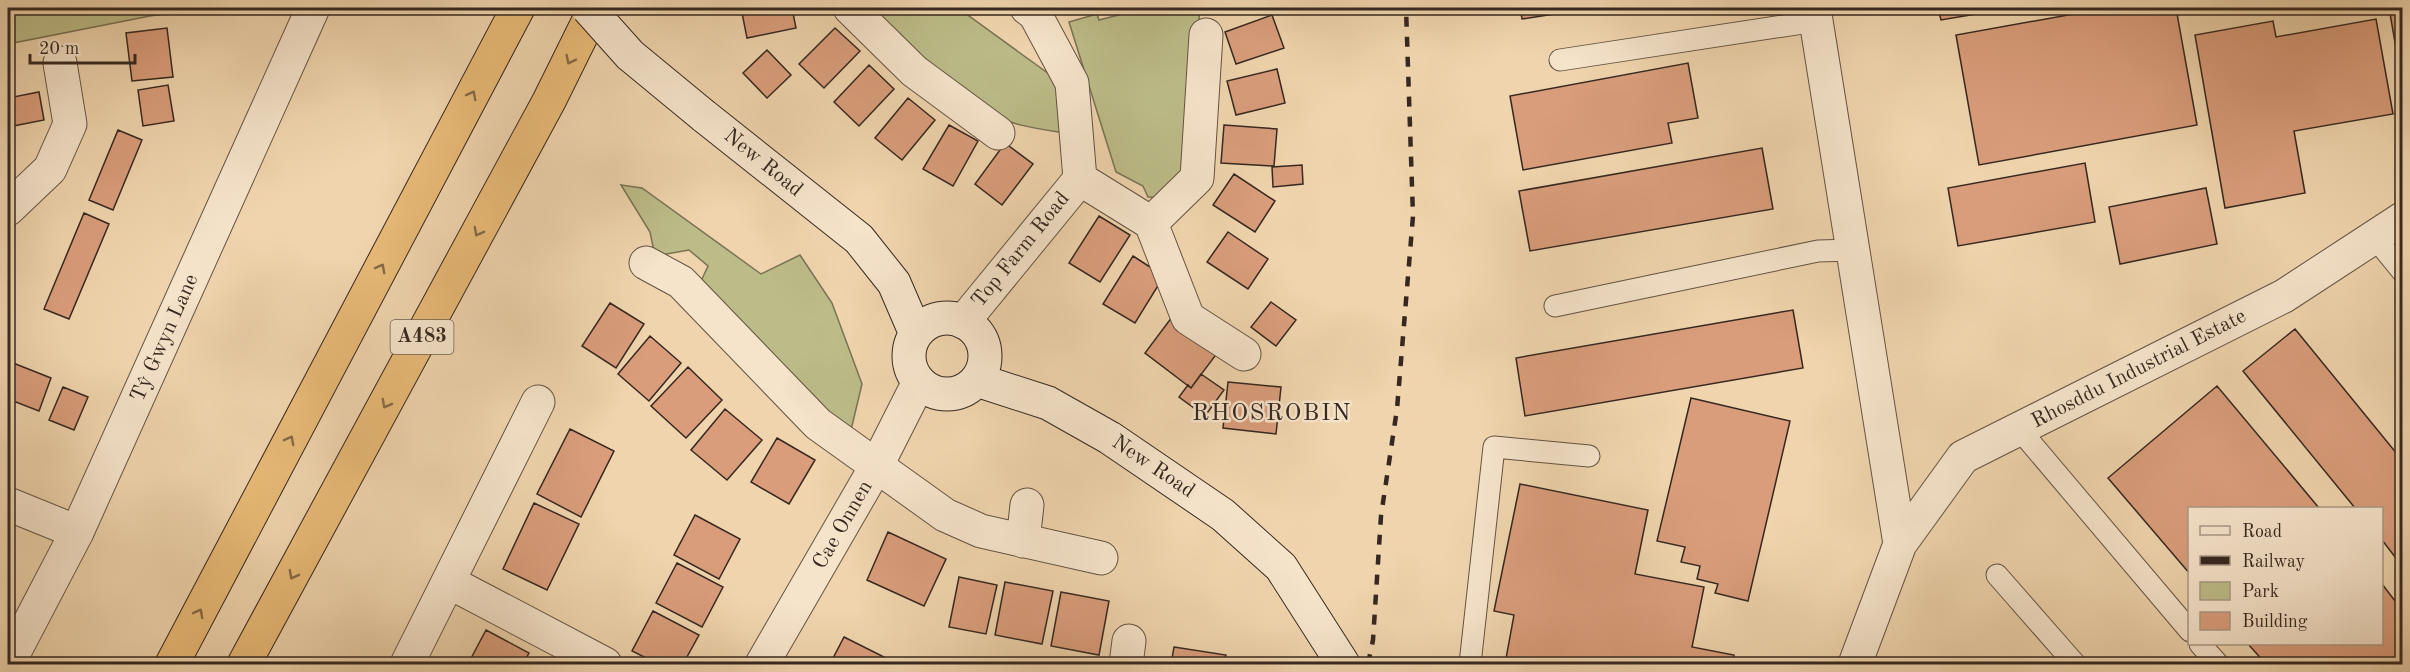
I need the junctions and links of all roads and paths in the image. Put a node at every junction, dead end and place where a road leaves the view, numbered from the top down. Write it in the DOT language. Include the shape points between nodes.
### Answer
graph roads {
  1 [pos="313,8"];
  2 [pos="518,8"];
  3 [pos="588,8"];
  4 [pos="596,8"];
  5 [pos="850,8"];
  6 [pos="1041,10"];
  7 [pos="1815,14"];
  8 [pos="1206,35"];
  9 [pos="1560,60"];
  10 [pos="60,63"];
  11 [pos="998,133"];
  12 [pos="1080,178"];
  13 [pos="8,209"];
  14 [pos="2403,219"];
  15 [pos="1151,223"];
  16 [pos="2375,238"];
  17 [pos="1853,250"];
  18 [pos="646,262"];
  19 [pos="2403,271"];
  20 [pos="1555,306"];
  21 [pos="963,322"];
  22 [pos="916,334"];
  23 [pos="1244,354"];
  24 [pos="977,380"];
  25 [pos="919,382"];
  26 [pos="538,402"];
  27 [pos="2019,429"];
  28 [pos="1589,456"];
  29 [pos="877,465"];
  30 [pos="8,504"];
  31 [pos="1027,505"];
  32 [pos="77,532"];
  33 [pos="1023,541"];
  34 [pos="1900,544"];
  35 [pos="1101,558"];
  36 [pos="1997,575"];
  37 [pos="449,582"];
  38 [pos="2188,629"];
  39 [pos="2201,645"];
  40 [pos="8,664"];
  41 [pos="172,664"];
  42 [pos="244,664"];
  43 [pos="407,664"];
  44 [pos="606,664"];
  45 [pos="762,664"];
  46 [pos="1343,664"];
  47 [pos="1470,664"];
  48 [pos="1855,664"];
  49 [pos="2075,664"];
  50 [pos="2218,664"];
  1 -- 32 [label="street, Tŷ Gwyn Lane"];
  41 -- 2 [label="highway, one-way"];
  3 -- 22 [label="street, New Road, bridge" via="630,55 859,240 894,283"];
  4 -- 42 [label="highway, A483, one-way" via="544,112"];
  5 -- 11 [label="street" via="914,71"];
  6 -- 12 [label="street, Top Farm Road" via="1072,83"];
  7 -- 9 [label="lane"];
  7 -- 17 [label="street, Rhosddu Industrial Estate"];
  8 -- 15 [label="street" via="1197,178"];
  10 -- 13 [label="street" via="70,124 50,169"];
  12 -- 15 [label="street, Top Farm Road"];
  12 -- 21 [label="street, Top Farm Road"];
  14 -- 16 [label="street, Rhosddu Industrial Estate"];
  15 -- 23 [label="street" via="1188,318"];
  16 -- 19 [label="lane"];
  16 -- 27 [label="street, Rhosddu Industrial Estate" via="2284,296"];
  17 -- 20 [label="lane" via="1818,251"];
  17 -- 34 [label="street, Rhosddu Industrial Estate"];
  18 -- 29 [label="street" via="687,275 818,424"];
  21 -- 22 [label="street" via="937,320"];
  21 -- 24 [label="street" via="972,328 984,347 983,370"];
  22 -- 25 [label="street" via="909,359"];
  24 -- 25 [label="street" via="967,388 942,394"];
  24 -- 46 [label="street, New Road" via="1048,403 1110,438 1223,515 1281,567"];
  25 -- 29 [label="street, Cae Onnen"];
  26 -- 37 [label="street"];
  27 -- 34 [label="street, Rhosddu Industrial Estate" via="1963,457"];
  27 -- 38 [label="lane"];
  28 -- 47 [label="lane" via="1494,447"];
  29 -- 33 [label="street" via="945,515 981,531"];
  29 -- 45 [label="street, Cae Onnen"];
  30 -- 32 [label="street"];
  31 -- 33 [label="street"];
  32 -- 40 [label="street, Tŷ Gwyn Lane"];
  33 -- 35 [label="street"];
  34 -- 48 [label="street, Rhosddu Industrial Estate"];
  36 -- 49 [label="lane"];
  37 -- 43 [label="street"];
  37 -- 44 [label="street"];
  39 -- 50 [label="lane"];
}
